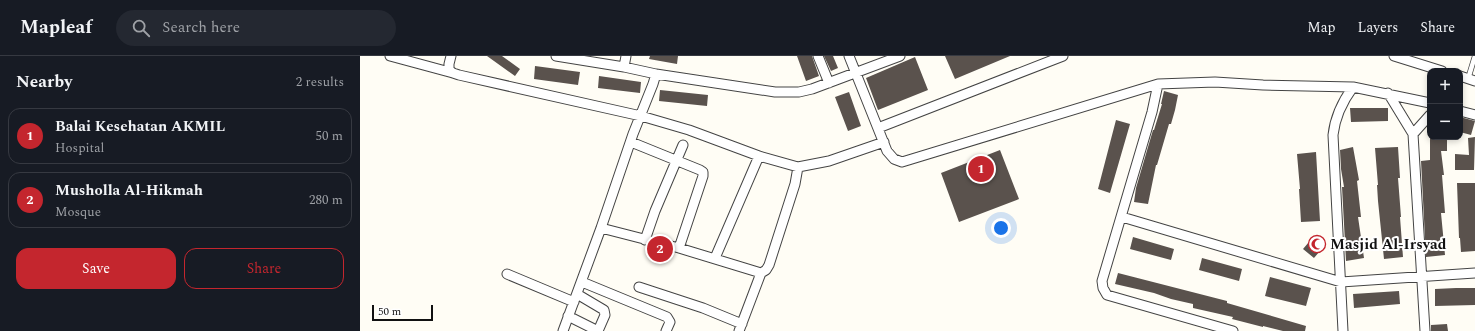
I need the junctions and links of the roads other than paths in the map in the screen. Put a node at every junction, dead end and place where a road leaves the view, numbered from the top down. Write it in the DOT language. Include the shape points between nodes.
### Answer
graph roads {
  1 [pos="390,56"];
  2 [pos="451,56"];
  3 [pos="556,56"];
  4 [pos="626,56"];
  5 [pos="818,56"];
  6 [pos="849,56"];
  7 [pos="900,56"];
  8 [pos="1063,56"];
  9 [pos="1394,56"];
  10 [pos="1475,56"];
  11 [pos="1409,58"];
  12 [pos="624,67"];
  13 [pos="1434,68"];
  14 [pos="856,72"];
  15 [pos="453,73"];
  16 [pos="656,74"];
  17 [pos="1468,79"];
  18 [pos="829,83"];
  19 [pos="1158,84"];
  20 [pos="1353,87"];
  21 [pos="1388,93"];
  22 [pos="1427,102"];
  23 [pos="1463,112"];
  24 [pos="1475,115"];
  25 [pos="639,118"];
  26 [pos="1427,118"];
  27 [pos="878,128"];
  28 [pos="1413,134"];
  29 [pos="632,138"];
  30 [pos="683,145"];
  31 [pos="887,149"];
  32 [pos="759,156"];
  33 [pos="676,160"];
  34 [pos="798,170"];
  35 [pos="1122,217"];
  36 [pos="601,228"];
  37 [pos="644,240"];
  38 [pos="679,248"];
  39 [pos="715,258"];
  40 [pos="761,273"];
  41 [pos="1475,273"];
  42 [pos="507,274"];
  43 [pos="1422,276"];
  44 [pos="582,282"];
  45 [pos="1341,282"];
  46 [pos="638,287"];
  47 [pos="575,298"];
  48 [pos="568,316"];
  49 [pos="741,328"];
  50 [pos="564,331"];
  51 [pos="598,331"];
  52 [pos="666,331"];
  53 [pos="1233,331"];
  54 [pos="1343,331"];
  55 [pos="1425,331"];
  1 -- 15 [label="street"];
  2 -- 15 [label="street" via="449,70"];
  3 -- 12 [label="street"];
  4 -- 12 [label="street"];
  5 -- 18 [label="street"];
  6 -- 14 [label="street"];
  7 -- 14 [label="street"];
  8 -- 27 [label="street"];
  9 -- 11 [label="street"];
  10 -- 17 [label="lane"];
  11 -- 13 [label="street"];
  12 -- 16 [label="street"];
  14 -- 18 [label="street"];
  14 -- 27 [label="street"];
  15 -- 25 [label="street"];
  16 -- 18 [label="street" via="774,92 812,90"];
  16 -- 25 [label="street"];
  19 -- 20 [label="street" via="1215,82 1263,86"];
  19 -- 31 [label="street" via="902,162 897,161"];
  19 -- 35 [label="street"];
  20 -- 21 [label="street"];
  20 -- 45 [label="street" via="1343,100 1332,135"];
  21 -- 22 [label="street"];
  21 -- 28 [label="street"];
  23 -- 24 [label="street"];
  25 -- 29 [label="street"];
  25 -- 32 [label="street" via="689,130"];
  26 -- 28 [label="street"];
  27 -- 31 [label="street"];
  28 -- 43 [label="street"];
  29 -- 33 [label="street"];
  29 -- 36 [label="street"];
  30 -- 33 [label="street"];
  31 -- 34 [label="street" via="844,156"];
  32 -- 34 [label="street"];
  32 -- 39 [label="street"];
  33 -- 37 [label="street"];
  33 -- 38 [label="street" via="700,170 703,174"];
  34 -- 40 [label="street" via="769,265"];
  35 -- 45 [label="street"];
  35 -- 53 [label="street" via="1102,281 1108,295"];
  36 -- 37 [label="street"];
  36 -- 44 [label="street"];
  37 -- 38 [label="street"];
  38 -- 39 [label="street"];
  39 -- 40 [label="street"];
  40 -- 49 [label="street"];
  41 -- 43 [label="street"];
  42 -- 47 [label="street"];
  43 -- 45 [label="street"];
  43 -- 55 [label="street"];
  44 -- 47 [label="street"];
  44 -- 52 [label="street" via="667,317 670,322"];
  45 -- 54 [label="street"];
  46 -- 49 [label="street" via="703,308"];
  47 -- 48 [label="street"];
  47 -- 51 [label="street" via="604,310 605,315"];
  48 -- 50 [label="street"];
  48 -- 51 [label="street"];
}
